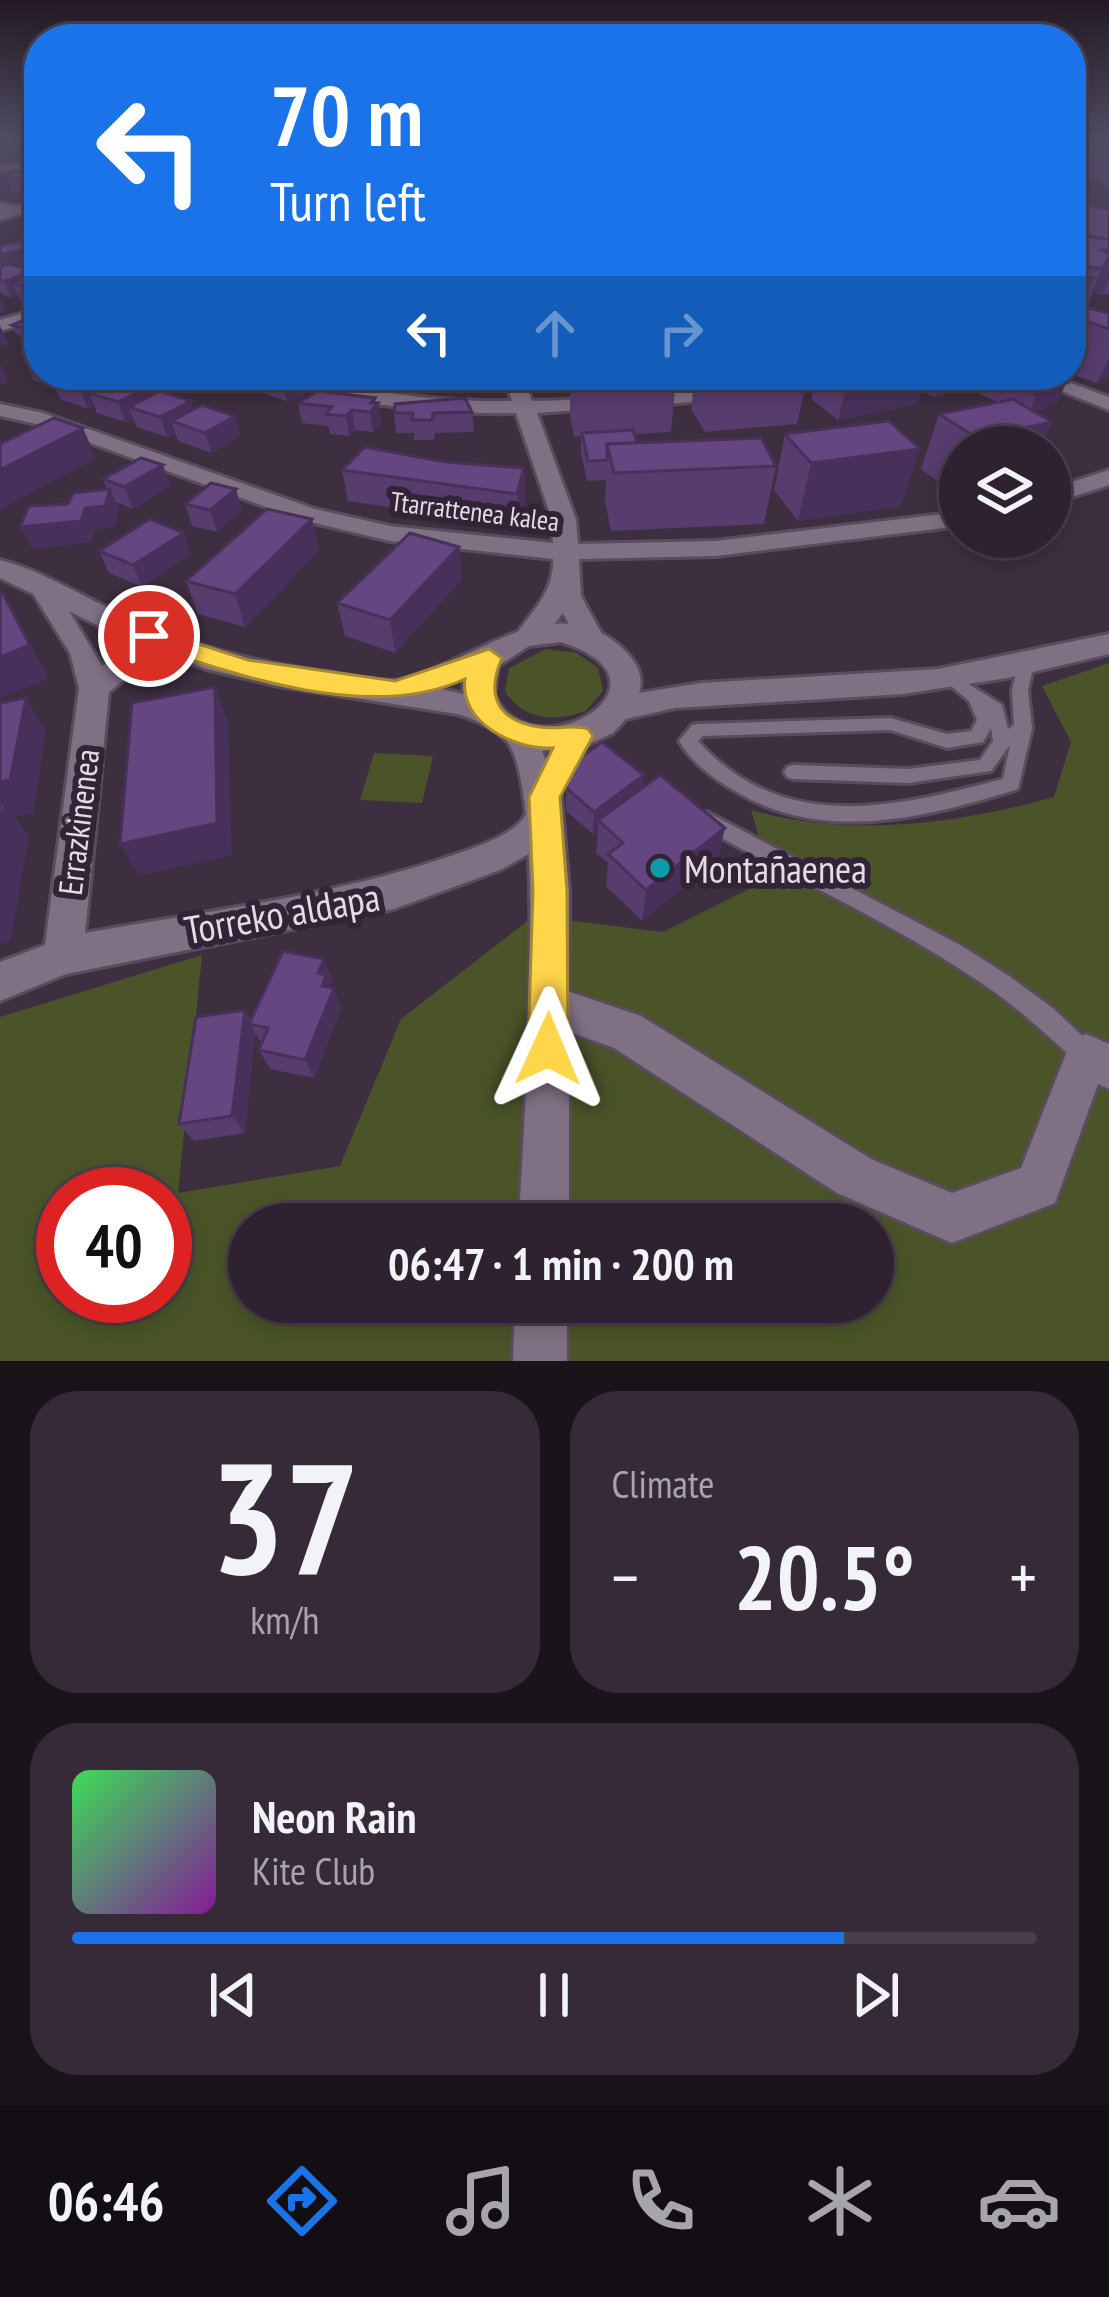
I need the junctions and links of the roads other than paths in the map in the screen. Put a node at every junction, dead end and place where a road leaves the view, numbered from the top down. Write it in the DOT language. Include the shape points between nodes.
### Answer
graph roads {
  1 [pos="24,208"];
  2 [pos="18,210"];
  3 [pos="24,211"];
  4 [pos="0,212"];
  5 [pos="336,390"];
  6 [pos="518,390"];
  7 [pos="744,390"];
  8 [pos="1071,390"];
  9 [pos="1109,404"];
  10 [pos="524,406"];
  11 [pos="0,410"];
  12 [pos="1109,477"];
  13 [pos="1071,489"];
  14 [pos="939,522"];
  15 [pos="565,567"];
  16 [pos="0,568"];
  17 [pos="42,587"];
  18 [pos="530,636"];
  19 [pos="1109,644"];
  20 [pos="181,650"];
  21 [pos="605,650"];
  22 [pos="489,658"];
  23 [pos="1026,664"];
  24 [pos="948,677"];
  25 [pos="94,688"];
  26 [pos="395,690"];
  27 [pos="712,690"];
  28 [pos="976,697"];
  29 [pos="622,709"];
  30 [pos="486,711"];
  31 [pos="1023,728"];
  32 [pos="519,734"];
  33 [pos="578,736"];
  34 [pos="1002,742"];
  35 [pos="793,772"];
  36 [pos="545,805"];
  37 [pos="690,809"];
  38 [pos="63,956"];
  39 [pos="0,982"];
  40 [pos="549,1005"];
  41 [pos="1098,1062"];
  42 [pos="544,1203"];
  43 [pos="541,1323"];
  44 [pos="540,1361"];
  1 -- 2 [label="street"];
  2 -- 3 [label="street"];
  2 -- 4 [label="street"];
  5 -- 10 [label="street" via="395,404"];
  6 -- 10 [label="street"];
  7 -- 10 [label="street"];
  8 -- 9 [label="street"];
  10 -- 15 [label="street" via="561,509"];
  11 -- 15 [label="street, Ttarrattenea kalea" via="358,527"];
  12 -- 13 [label="street"];
  14 -- 15 [label="street, Ttarrattenea kalea"];
  15 -- 18 [label="street" via="552,609"];
  15 -- 21 [label="street"];
  16 -- 17 [label="street"];
  17 -- 20 [label="street"];
  17 -- 25 [label="street, Errazkinenea" via="84,653"];
  18 -- 21 [label="street" via="562,633"];
  18 -- 22 [label="street"];
  19 -- 23 [label="street"];
  20 -- 25 [label="street" via="130,662"];
  20 -- 26 [label="street" via="245,669"];
  21 -- 27 [label="street"];
  21 -- 29 [label="street" via="629,683"];
  22 -- 26 [label="street"];
  22 -- 30 [label="street" via="477,683"];
  23 -- 24 [label="street"];
  23 -- 31 [label="lane"];
  24 -- 27 [label="street"];
  24 -- 28 [label="lane"];
  25 -- 38 [label="street, Errazkinenea"];
  26 -- 30 [label="street"];
  27 -- 29 [label="street"];
  28 -- 31 [label="lane" via="986,720 977,737 947,741 890,724 698,730 688,741 752,795 817,818 899,812 1011,784"];
  28 -- 34 [label="lane" via="996,710"];
  29 -- 33 [label="street"];
  30 -- 32 [label="street"];
  31 -- 34 [label="lane"];
  32 -- 33 [label="street"];
  32 -- 36 [label="street"];
  33 -- 36 [label="street" via="557,764"];
  34 -- 35 [label="lane" via="985,766 908,776"];
  36 -- 38 [label="street, Torreko aldapa" via="528,837 394,893"];
  36 -- 40 [label="street"];
  37 -- 41 [label="lane" via="933,940 1042,1010"];
  38 -- 39 [label="street, Torreko aldapa"];
  40 -- 41 [label="street" via="626,1030 854,1176 952,1218 1038,1186"];
  40 -- 42 [label="street"];
  43 -- 44 [label="street"];
}
